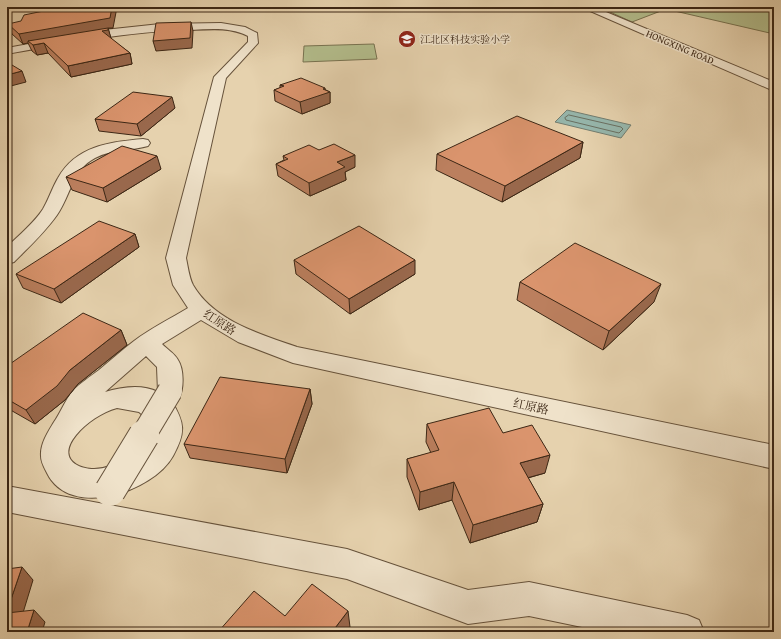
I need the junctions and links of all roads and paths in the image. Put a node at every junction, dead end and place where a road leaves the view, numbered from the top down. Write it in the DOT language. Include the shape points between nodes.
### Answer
graph roads {
  1 [pos="586,7"];
  2 [pos="7,51"];
  3 [pos="774,87"];
  4 [pos="143,143"];
  5 [pos="7,258"];
  6 [pos="201,310"];
  7 [pos="147,343"];
  8 [pos="118,399"];
  9 [pos="774,457"];
  10 [pos="7,498"];
  11 [pos="104,504"];
  12 [pos="687,632"];
  1 -- 3 [label="street, HONGXING ROAD"];
  2 -- 6 [label="street, 红原路" via="104,33 160,27 221,26 241,29 253,35 253,43 220,77 176,258 182,284"];
  4 -- 5 [label="street" via="101,149 80,161 67,177 48,216"];
  6 -- 7 [label="street"];
  6 -- 9 [label="street, 红原路" via="239,334 293,355"];
  7 -- 8 [label="street, bridge" via="83,396 80,403 68,422 65,429 61,435 57,441 55,452 55,457 55,462 57,466 59,471 67,478 90,485 120,480 147,465 165,444 170,423 161,406 137,397 118,397 91,407 69,423 65,428 60,433 56,444 54,455 55,460 56,465 60,469 63,473 86,481 115,477 135,466 152,452 162,430 162,420 158,412 151,405 141,401"];
  7 -- 11 [label="street, bridge" via="169,364 170,391"];
  10 -- 11 [label="street"];
  11 -- 12 [label="street" via="347,564 468,607 530,599"];
}
